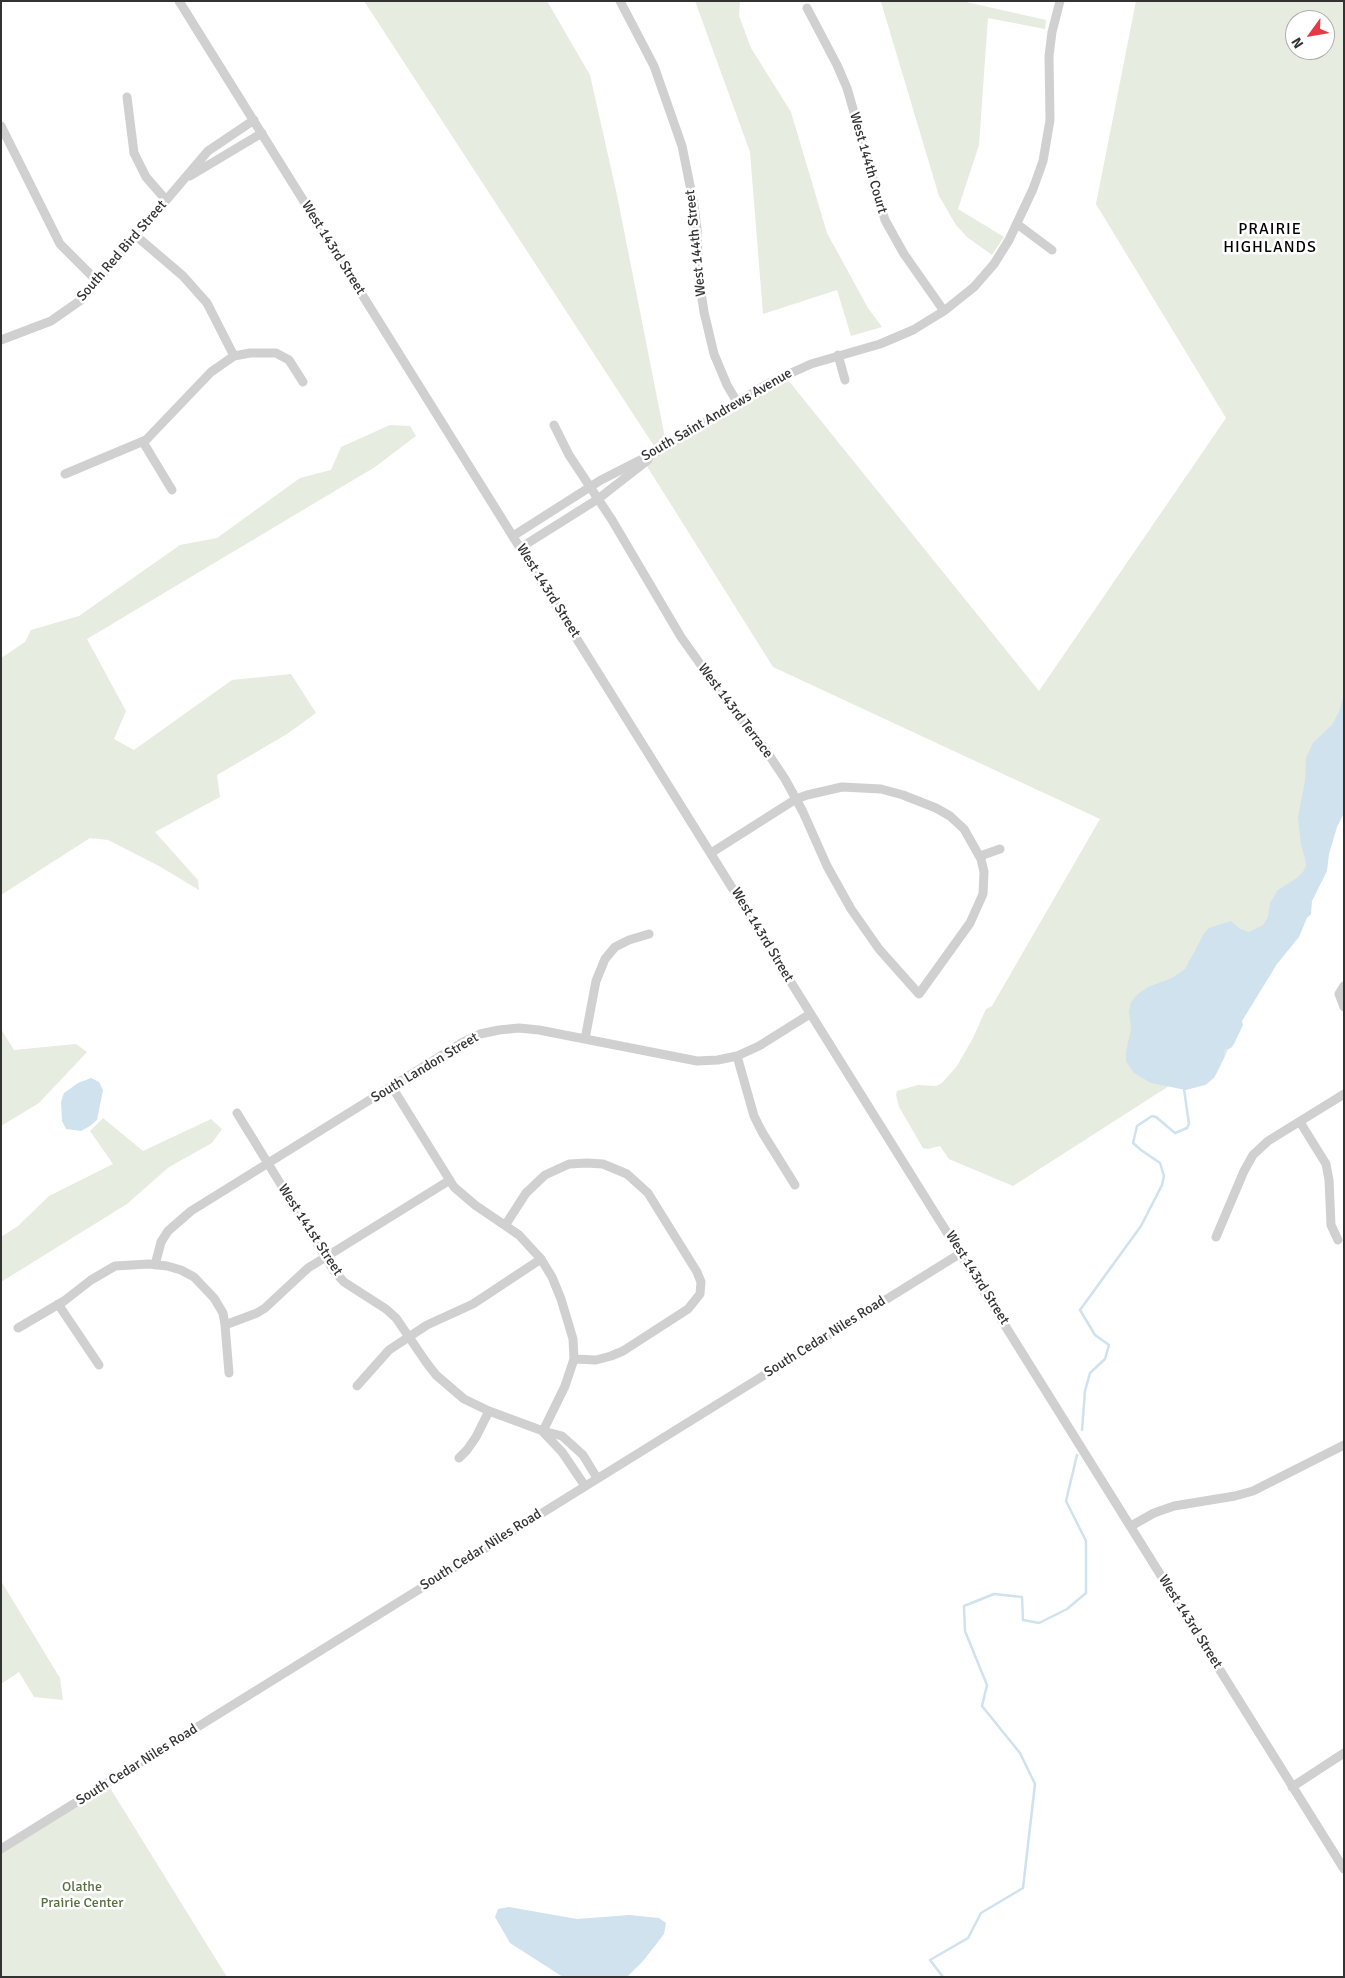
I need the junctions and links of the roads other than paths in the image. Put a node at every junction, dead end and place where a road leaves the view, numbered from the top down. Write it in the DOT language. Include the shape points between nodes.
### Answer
graph roads {
  1 [pos="179,1"];
  2 [pos="620,1"];
  3 [pos="1060,1"];
  4 [pos="807,8"];
  5 [pos="127,97"];
  6 [pos="254,120"];
  7 [pos="1,126"];
  8 [pos="262,133"];
  9 [pos="184,180"];
  10 [pos="166,200"];
  11 [pos="1017,224"];
  12 [pos="135,236"];
  13 [pos="1052,250"];
  14 [pos="97,281"];
  15 [pos="944,311"];
  16 [pos="1,340"];
  17 [pos="838,355"];
  18 [pos="234,356"];
  19 [pos="845,380"];
  20 [pos="303,382"];
  21 [pos="737,402"];
  22 [pos="554,425"];
  23 [pos="143,442"];
  24 [pos="658,451"];
  25 [pos="65,474"];
  26 [pos="590,487"];
  27 [pos="172,490"];
  28 [pos="598,499"];
  29 [pos="513,536"];
  30 [pos="520,548"];
  31 [pos="796,799"];
  32 [pos="1000,849"];
  33 [pos="711,853"];
  34 [pos="980,856"];
  35 [pos="649,934"];
  36 [pos="1344,986"];
  37 [pos="1344,1007"];
  38 [pos="810,1014"];
  39 [pos="585,1039"];
  40 [pos="737,1056"];
  41 [pos="392,1087"];
  42 [pos="1344,1094"];
  43 [pos="237,1113"];
  44 [pos="1300,1122"];
  45 [pos="268,1163"];
  46 [pos="450,1180"];
  47 [pos="795,1185"];
  48 [pos="506,1224"];
  49 [pos="1216,1237"];
  50 [pos="1338,1240"];
  51 [pos="961,1253"];
  52 [pos="325,1257"];
  53 [pos="541,1259"];
  54 [pos="155,1265"];
  55 [pos="58,1304"];
  56 [pos="225,1325"];
  57 [pos="18,1328"];
  58 [pos="409,1336"];
  59 [pos="574,1359"];
  60 [pos="99,1365"];
  61 [pos="229,1373"];
  62 [pos="357,1386"];
  63 [pos="489,1411"];
  64 [pos="543,1431"];
  65 [pos="1344,1445"];
  66 [pos="459,1458"];
  67 [pos="597,1478"];
  68 [pos="585,1486"];
  69 [pos="1131,1526"];
  70 [pos="1344,1753"];
  71 [pos="1292,1787"];
  72 [pos="1,1849"];
  73 [pos="1344,1869"];
  1 -- 6 [label="street, West 143rd Street"];
  2 -- 21 [label="street, West 144th Street" via="654,66 682,146 694,205 698,279 704,312 714,354"];
  3 -- 11 [label="street, South Saint Andrews Avenue" via="1048,56 1050,120 1047,146 1034,189"];
  4 -- 15 [label="street, West 144th Court" via="847,88 884,220"];
  5 -- 10 [label="street" via="134,153 146,177"];
  6 -- 8 [label="street, West 143rd Street"];
  6 -- 9 [label="street, South Red Bird Street" via="213,146"];
  7 -- 14 [label="street" via="60,244"];
  8 -- 9 [label="street, South Red Bird Street"];
  8 -- 29 [label="street, West 143rd Street"];
  9 -- 10 [label="street, South Red Bird Street"];
  10 -- 12 [label="street, South Red Bird Street"];
  11 -- 13 [label="street"];
  11 -- 15 [label="street, South Saint Andrews Avenue" via="1002,253 984,276"];
  12 -- 14 [label="street, South Red Bird Street"];
  12 -- 18 [label="street" via="183,276 207,303"];
  14 -- 16 [label="street, South Red Bird Street" via="81,300 51,321"];
  15 -- 17 [label="street, South Saint Andrews Avenue" via="897,337"];
  17 -- 19 [label="street"];
  17 -- 21 [label="street, South Saint Andrews Avenue" via="784,375"];
  18 -- 20 [label="street" via="276,353 289,360"];
  18 -- 23 [label="street" via="211,372"];
  21 -- 24 [label="street, South Saint Andrews Avenue"];
  22 -- 26 [label="street, West 143rd Terrace"];
  23 -- 25 [label="street"];
  23 -- 27 [label="street"];
  24 -- 26 [label="street, South Saint Andrews Avenue"];
  24 -- 28 [label="street"];
  26 -- 28 [label="street, West 143rd Terrace"];
  26 -- 29 [label="street, South Saint Andrews Avenue"];
  28 -- 30 [label="street"];
  28 -- 31 [label="street, West 143rd Terrace" via="681,638 765,749"];
  29 -- 30 [label="street, West 143rd Street"];
  30 -- 33 [label="street, West 143rd Street"];
  31 -- 33 [label="street"];
  31 -- 34 [label="street" via="842,787 868,787 902,794 957,821 971,837"];
  31 -- 34 [label="street, West 143rd Terrace" via="851,909 879,949 919,994 976,913 984,882"];
  32 -- 34 [label="street"];
  33 -- 38 [label="street, West 143rd Street"];
  35 -- 39 [label="street" via="615,947 605,958 596,981"];
  36 -- 37 [label="street" via="1339,994"];
  38 -- 40 [label="street, South Landon Street"];
  38 -- 51 [label="street, West 143rd Street"];
  39 -- 40 [label="street, South Landon Street" via="697,1061"];
  39 -- 41 [label="street, South Landon Street" via="519,1028 480,1034"];
  40 -- 47 [label="street" via="754,1116"];
  41 -- 45 [label="street, South Landon Street"];
  41 -- 46 [label="street"];
  42 -- 44 [label="street"];
  43 -- 45 [label="street, West 141st Street"];
  44 -- 49 [label="street" via="1268,1141 1253,1155"];
  44 -- 50 [label="street" via="1326,1164 1332,1225"];
  45 -- 52 [label="street, West 141st Street"];
  45 -- 54 [label="street, South Landon Street" via="172,1225 161,1242"];
  46 -- 48 [label="street" via="464,1196"];
  46 -- 52 [label="street"];
  48 -- 53 [label="street"];
  48 -- 59 [label="street" via="526,1193 545,1176 569,1164 603,1164 627,1174 648,1193 697,1272 701,1282 700,1294 688,1309 612,1356 596,1360"];
  51 -- 67 [label="street, South Cedar Niles Road"];
  51 -- 69 [label="street, West 143rd Street"];
  52 -- 56 [label="street" via="308,1268 265,1308"];
  52 -- 58 [label="street, West 141st Street" via="344,1282 386,1309"];
  53 -- 58 [label="street" via="473,1304"];
  53 -- 59 [label="street" via="561,1299 573,1339"];
  54 -- 55 [label="street" via="115,1266"];
  54 -- 56 [label="street" via="181,1270 194,1277 214,1298"];
  55 -- 57 [label="street"];
  55 -- 60 [label="street"];
  56 -- 61 [label="street"];
  58 -- 62 [label="street" via="389,1350"];
  58 -- 63 [label="street, West 141st Street" via="446,1384 464,1399"];
  59 -- 64 [label="street"];
  63 -- 64 [label="street, West 141st Street"];
  63 -- 66 [label="street" via="476,1437"];
  64 -- 67 [label="street, West 141st Street" via="562,1436 575,1447"];
  64 -- 68 [label="street, West 141st Street"];
  65 -- 69 [label="street" via="1253,1491 1174,1506"];
  67 -- 68 [label="street, South Cedar Niles Road"];
  68 -- 72 [label="street, South Cedar Niles Road"];
  69 -- 71 [label="street, West 143rd Street"];
  70 -- 71 [label="street"];
  71 -- 73 [label="street, West 143rd Street"];
}
